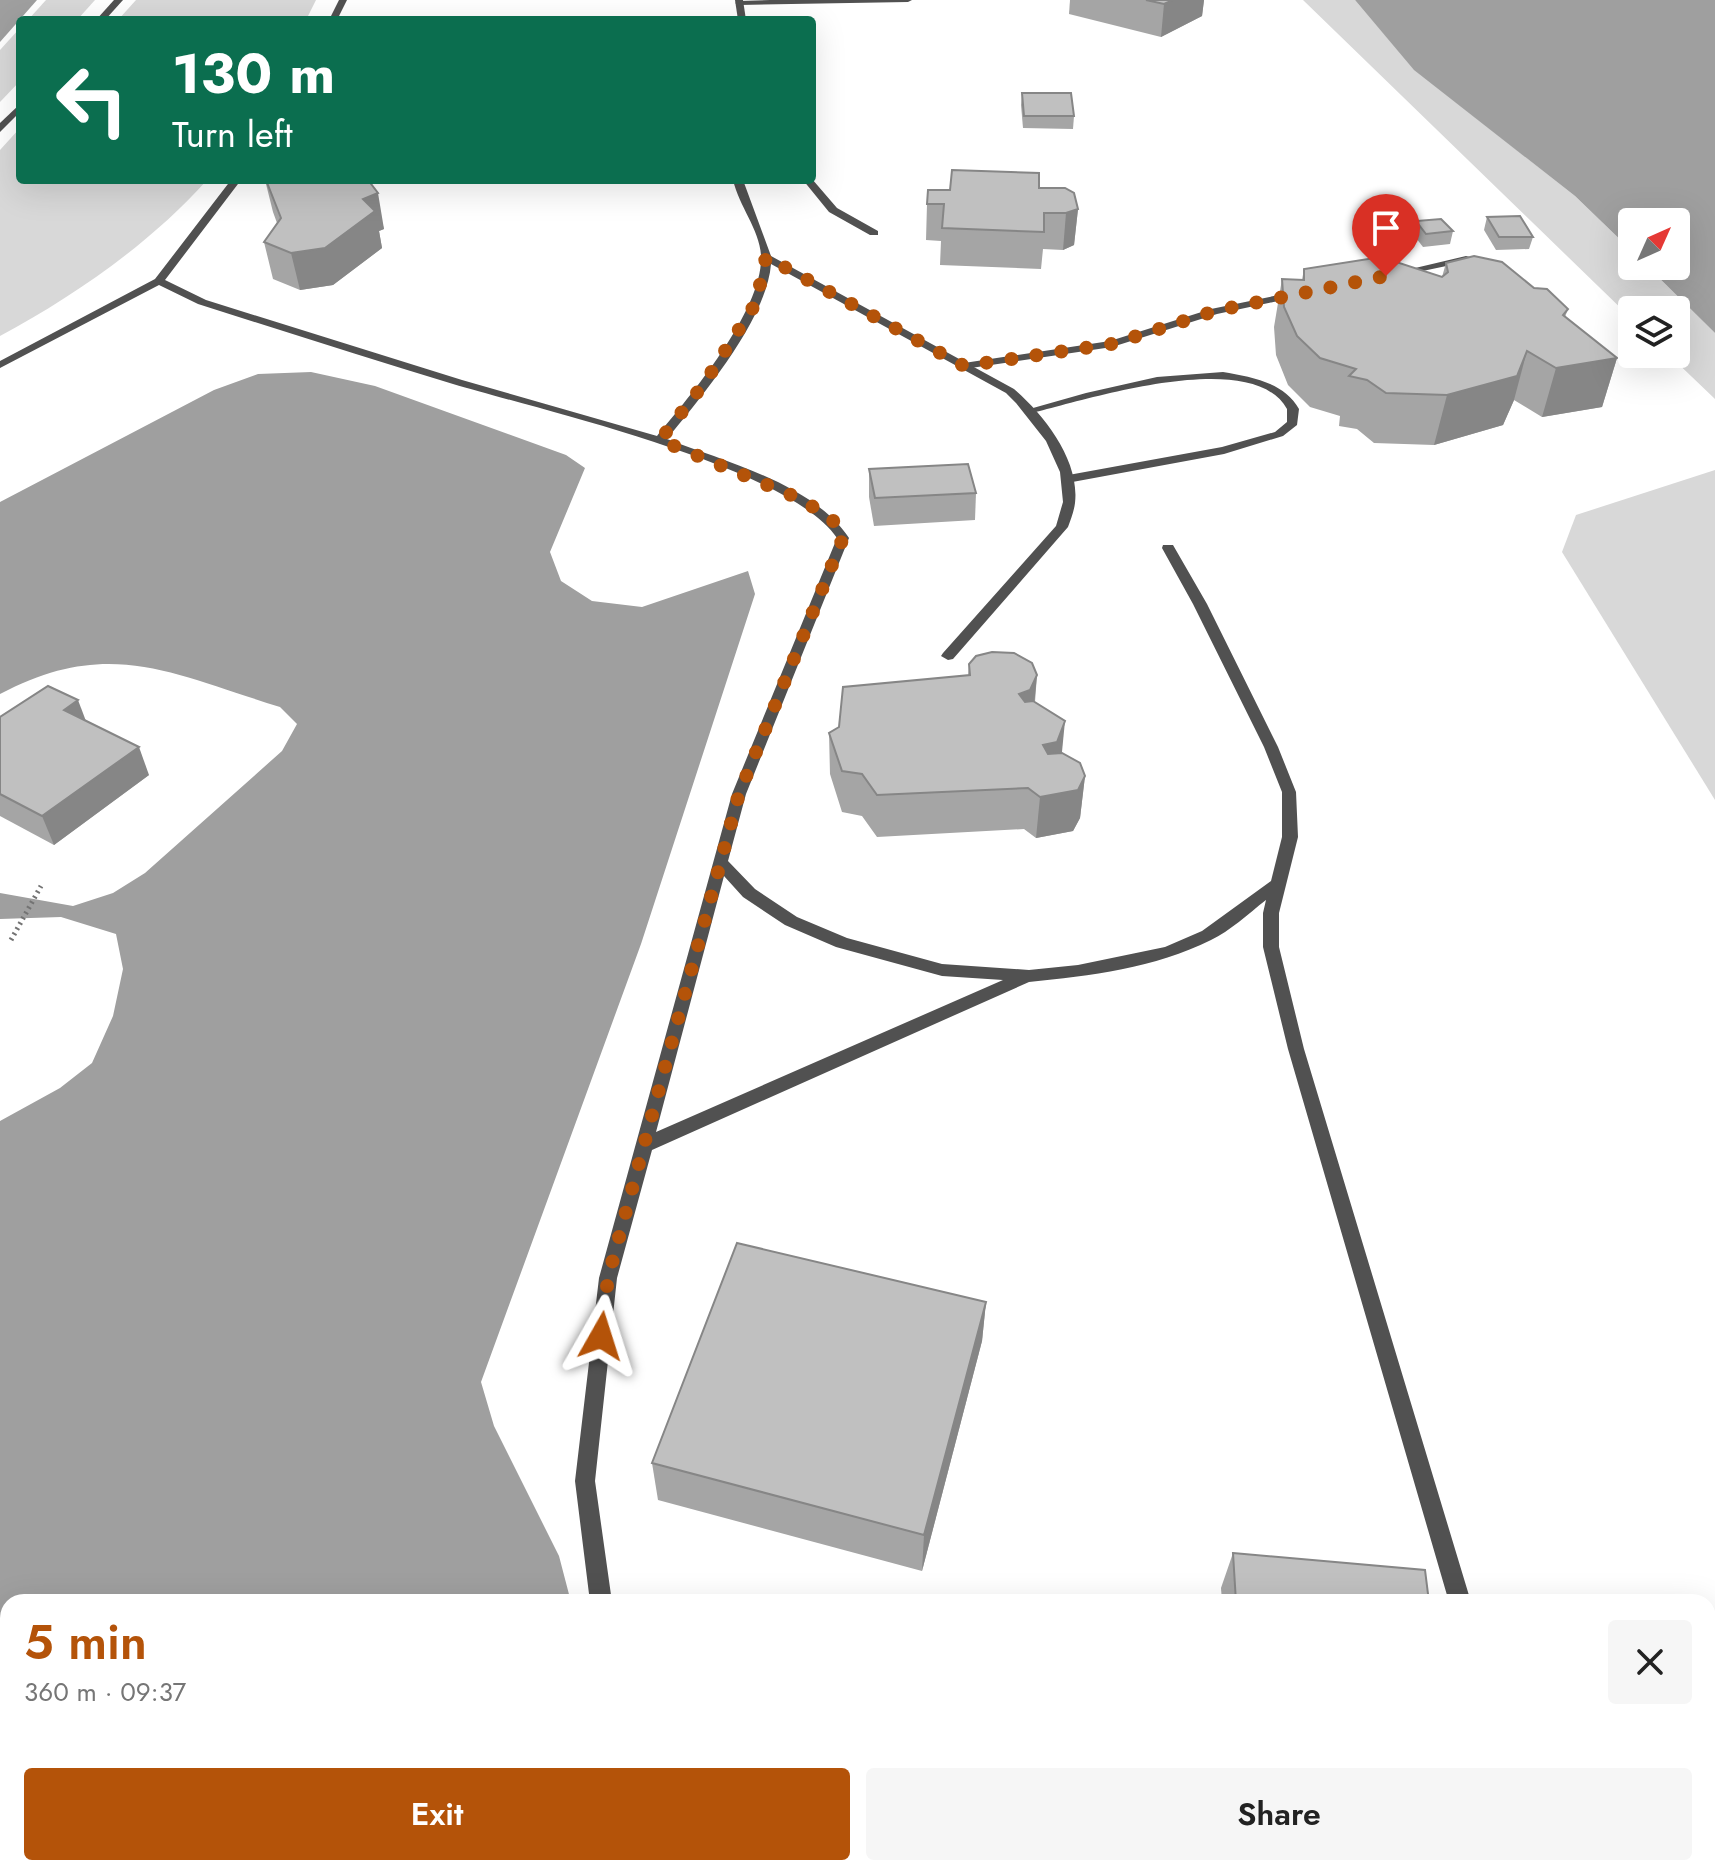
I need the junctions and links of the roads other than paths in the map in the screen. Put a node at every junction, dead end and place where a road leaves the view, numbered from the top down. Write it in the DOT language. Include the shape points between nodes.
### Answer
graph roads {
  1 [pos="119,0"];
  2 [pos="908,0"];
  3 [pos="739,1"];
  4 [pos="104,16"];
  5 [pos="16,111"];
  6 [pos="0,129"];
  7 [pos="233,184"];
  8 [pos="739,184"];
  9 [pos="811,184"];
  10 [pos="874,233"];
  11 [pos="766,257"];
  12 [pos="1472,258"];
  13 [pos="1381,277"];
  14 [pos="159,281"];
  15 [pos="1305,292"];
  16 [pos="0,365"];
  17 [pos="964,366"];
  18 [pos="1032,410"];
  19 [pos="660,440"];
  20 [pos="1067,479"];
  21 [pos="1168,548"];
  22 [pos="948,656"];
  23 [pos="720,862"];
  24 [pos="1278,884"];
  25 [pos="1029,976"];
  26 [pos="643,1146"];
  27 [pos="600,1594"];
  28 [pos="1458,1594"];
  1 -- 4 [label="street"];
  2 -- 3 [label="street"];
  5 -- 6 [label="street"];
  7 -- 14 [label="street"];
  8 -- 11 [label="street"];
  9 -- 10 [label="street" via="833,210"];
  11 -- 17 [label="street"];
  11 -- 19 [label="street" via="756,303"];
  12 -- 13 [label="street"];
  14 -- 16 [label="street"];
  14 -- 19 [label="street" via="217,307"];
  15 -- 17 [label="street" via="1215,311 1112,344"];
  17 -- 18 [label="street" via="1010,391"];
  18 -- 20 [label="street"];
  18 -- 20 [label="street" via="1206,375 1256,382 1290,402 1295,412 1293,423 1258,442"];
  19 -- 23 [label="street" via="803,500 839,525 843,538 739,794"];
  20 -- 22 [label="street" via="1069,500 1062,527"];
  21 -- 24 [label="street" via="1215,632 1289,792 1290,837"];
  23 -- 25 [label="street" via="749,893 791,921 842,943 942,970"];
  23 -- 26 [label="street"];
  24 -- 25 [label="street" via="1208,935 1168,952"];
  24 -- 28 [label="street" via="1271,947 1289,1020"];
  25 -- 26 [label="street"];
  26 -- 27 [label="street" via="608,1278 585,1481"];
}
